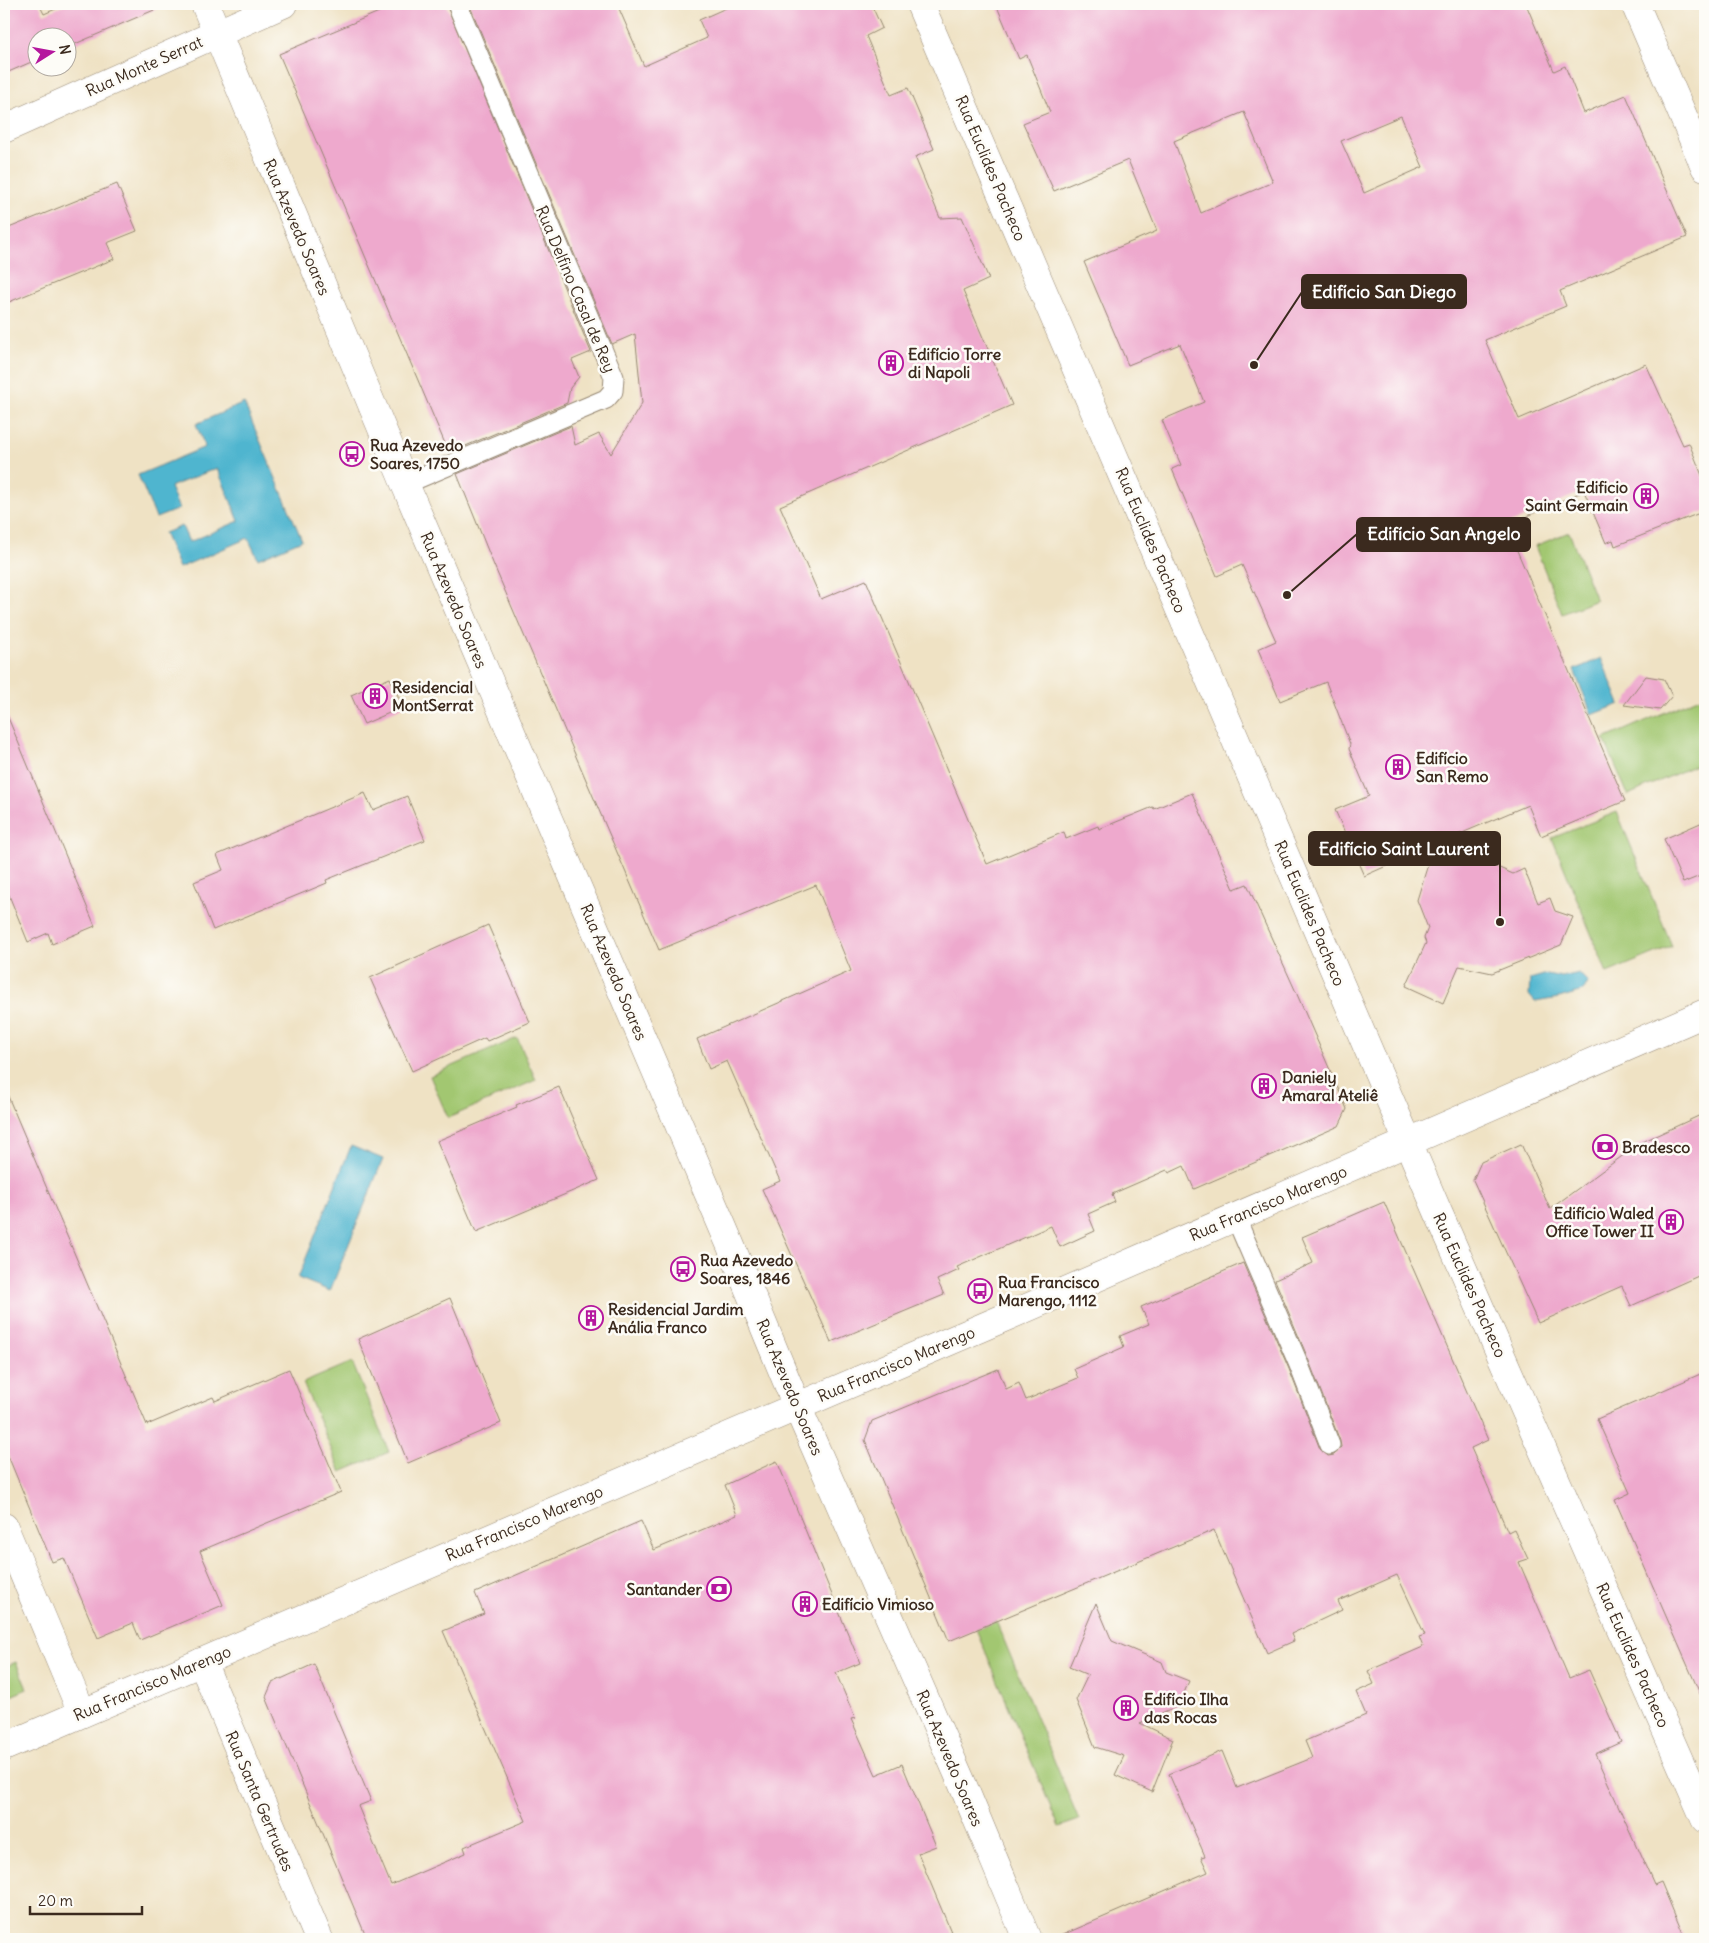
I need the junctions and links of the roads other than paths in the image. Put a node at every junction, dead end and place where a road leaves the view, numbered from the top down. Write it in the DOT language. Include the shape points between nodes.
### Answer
graph roads {
  1 [pos="204,4"];
  2 [pos="284,4"];
  3 [pos="457,4"];
  4 [pos="920,4"];
  5 [pos="1635,4"];
  6 [pos="216,33"];
  7 [pos="4,129"];
  8 [pos="1705,167"];
  9 [pos="405,484"];
  10 [pos="1705,1013"];
  11 [pos="1409,1143"];
  12 [pos="1236,1216"];
  13 [pos="797,1406"];
  14 [pos="1330,1445"];
  15 [pos="4,1527"];
  16 [pos="202,1662"];
  17 [pos="82,1713"];
  18 [pos="4,1747"];
  19 [pos="1705,1819"];
  20 [pos="318,1939"];
  21 [pos="1027,1939"];
  1 -- 6 [label="street, Rua Azevedo Soares"];
  2 -- 6 [label="street, Rua Monte Serrat"];
  3 -- 9 [label="lane, Rua Delfino Casal de Rey" via="614,377 614,391 606,399"];
  4 -- 11 [label="street, Rua Euclides Pacheco"];
  5 -- 8 [label="street"];
  6 -- 7 [label="street, Rua Monte Serrat"];
  6 -- 9 [label="street, Rua Azevedo Soares"];
  9 -- 13 [label="street, Rua Azevedo Soares"];
  10 -- 11 [label="street, Rua Francisco Marengo"];
  11 -- 12 [label="street, Rua Francisco Marengo"];
  11 -- 19 [label="street, Rua Euclides Pacheco"];
  12 -- 13 [label="street, Rua Francisco Marengo"];
  12 -- 14 [label="lane"];
  13 -- 16 [label="street, Rua Francisco Marengo"];
  13 -- 21 [label="street, Rua Azevedo Soares"];
  15 -- 17 [label="street"];
  16 -- 17 [label="street, Rua Francisco Marengo"];
  16 -- 20 [label="street, Rua Santa Gertrudes"];
  17 -- 18 [label="street, Rua Francisco Marengo"];
}
